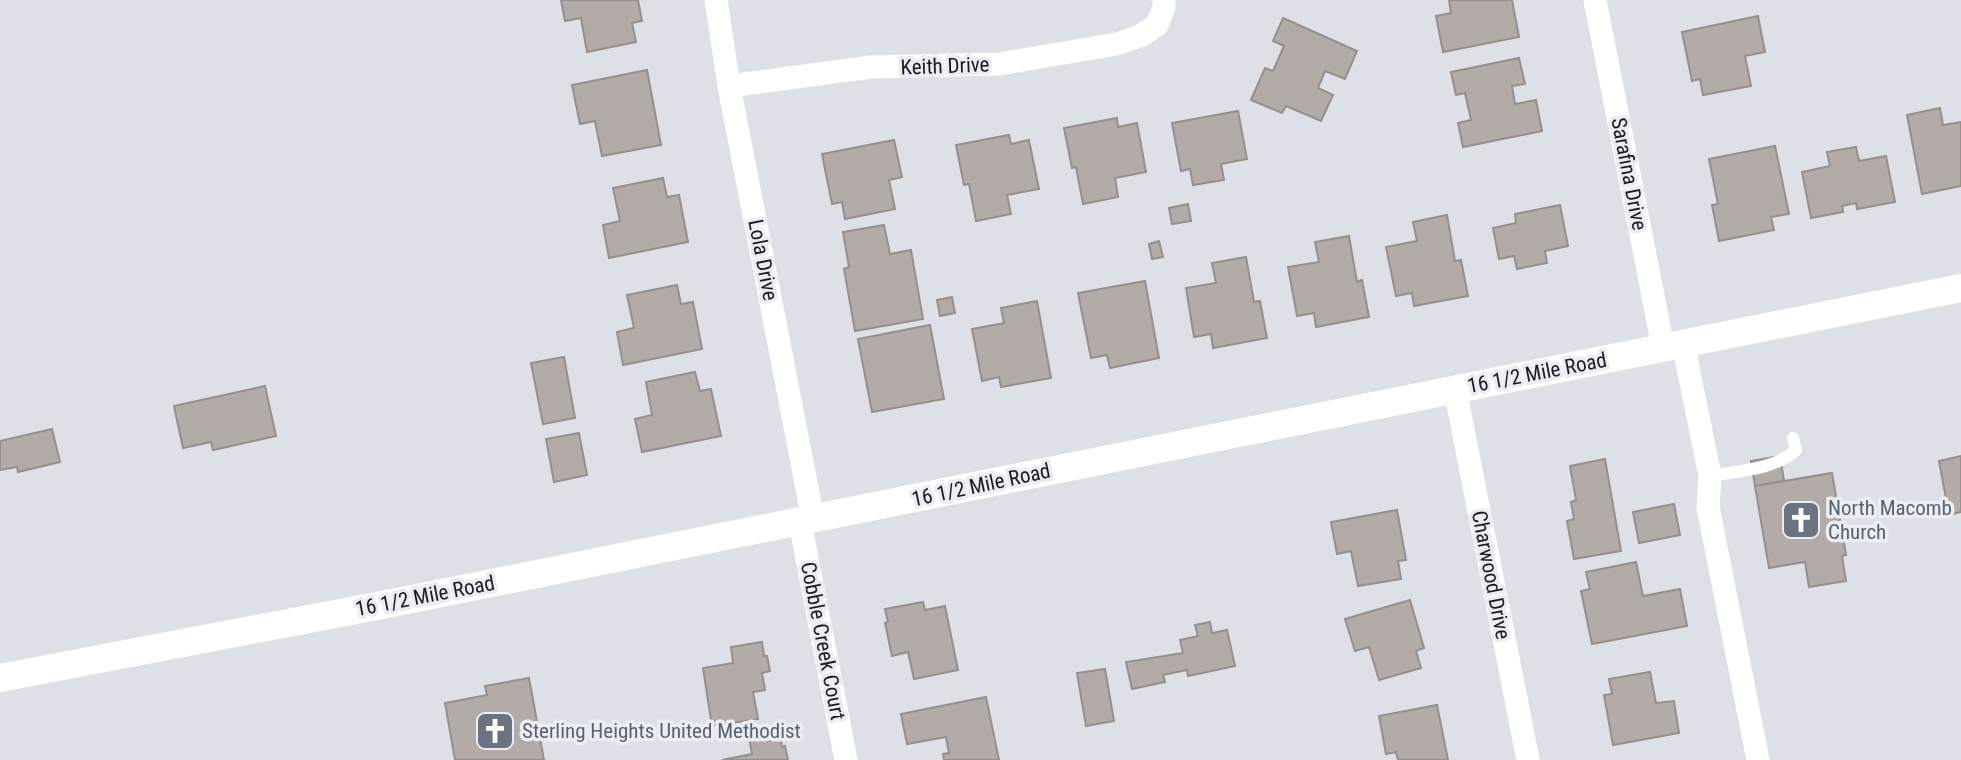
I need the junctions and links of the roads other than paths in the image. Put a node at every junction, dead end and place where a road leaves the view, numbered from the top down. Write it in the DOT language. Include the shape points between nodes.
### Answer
graph roads {
  1 [pos="716,0"];
  2 [pos="1164,0"];
  3 [pos="1595,0"];
  4 [pos="729,86"];
  5 [pos="1961,288"];
  6 [pos="1673,345"];
  7 [pos="1455,389"];
  8 [pos="1793,438"];
  9 [pos="1710,476"];
  10 [pos="807,521"];
  11 [pos="0,678"];
  12 [pos="846,760"];
  13 [pos="1528,760"];
  14 [pos="1758,760"];
  1 -- 4 [label="street, Lola Drive"];
  2 -- 4 [label="street, Keith Drive" via="1157,25 1117,44 999,64 871,68"];
  3 -- 6 [label="street, Sarafina Drive"];
  4 -- 10 [label="street, Lola Drive"];
  5 -- 6 [label="street, 16 1/2 Mile Road"];
  6 -- 7 [label="street, 16 1/2 Mile Road"];
  6 -- 9 [label="street, Sarafina Drive"];
  7 -- 10 [label="street, 16 1/2 Mile Road"];
  7 -- 13 [label="street, Charwood Drive"];
  8 -- 9 [label="lane" via="1796,450 1786,459"];
  9 -- 14 [label="street, Sarafina Drive" via="1708,507"];
  10 -- 11 [label="street, 16 1/2 Mile Road"];
  10 -- 12 [label="street, Cobble Creek Court"];
}
